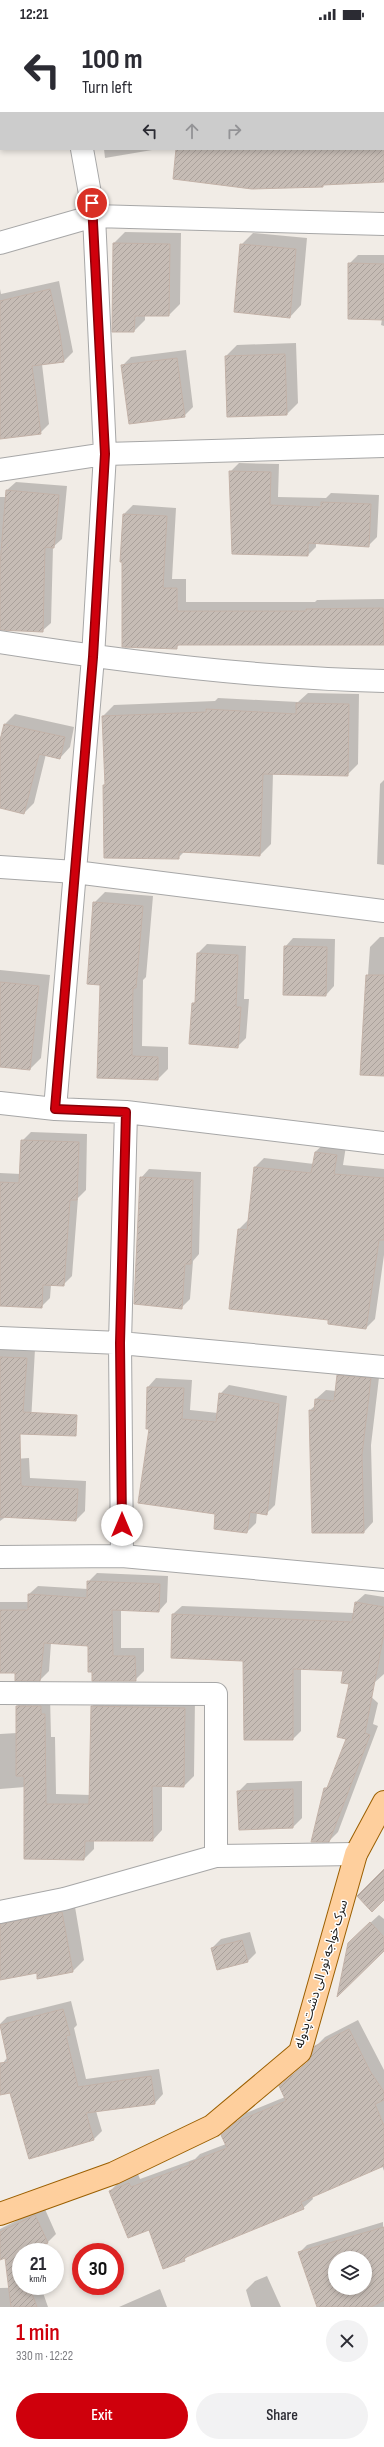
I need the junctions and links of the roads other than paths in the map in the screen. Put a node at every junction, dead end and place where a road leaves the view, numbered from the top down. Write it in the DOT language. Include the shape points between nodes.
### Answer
graph roads {
  1 [pos="82,150"];
  2 [pos="94,216"];
  3 [pos="384,224"];
  4 [pos="0,243"];
  5 [pos="384,446"];
  6 [pos="105,454"];
  7 [pos="0,470"];
  8 [pos="0,642"];
  9 [pos="93,657"];
  10 [pos="384,681"];
  11 [pos="0,867"];
  12 [pos="75,872"];
  13 [pos="384,911"];
  14 [pos="0,1103"];
  15 [pos="55,1109"];
  16 [pos="126,1112"];
  17 [pos="384,1143"];
  18 [pos="0,1338"];
  19 [pos="120,1343"];
  20 [pos="384,1367"];
  21 [pos="122,1556"];
  22 [pos="0,1557"];
  23 [pos="384,1580"];
  24 [pos="0,1693"];
  25 [pos="384,1802"];
  26 [pos="356,1854"];
  27 [pos="216,1856"];
  28 [pos="0,1912"];
  29 [pos="0,2214"];
  1 -- 2 [label="street"];
  2 -- 3 [label="street"];
  2 -- 4 [label="street"];
  2 -- 6 [label="street"];
  5 -- 6 [label="street"];
  6 -- 7 [label="street"];
  6 -- 9 [label="street"];
  8 -- 9 [label="street"];
  9 -- 10 [label="street" via="320,679"];
  9 -- 12 [label="street"];
  11 -- 12 [label="street"];
  12 -- 13 [label="street"];
  12 -- 15 [label="street"];
  14 -- 15 [label="street"];
  15 -- 16 [label="street"];
  16 -- 17 [label="street"];
  16 -- 19 [label="street"];
  18 -- 19 [label="street"];
  19 -- 20 [label="street"];
  19 -- 21 [label="street"];
  21 -- 22 [label="street"];
  21 -- 23 [label="street"];
  24 -- 27 [label="street" via="216,1694"];
  25 -- 26 [label="main road, سرک خواجه نور الی دشت پدوله"];
  26 -- 27 [label="street"];
  26 -- 29 [label="main road, سرک خواجه نور الی دشت پدوله" via="300,2052 212,2126 114,2173"];
  27 -- 28 [label="street" via="64,1899"];
}
